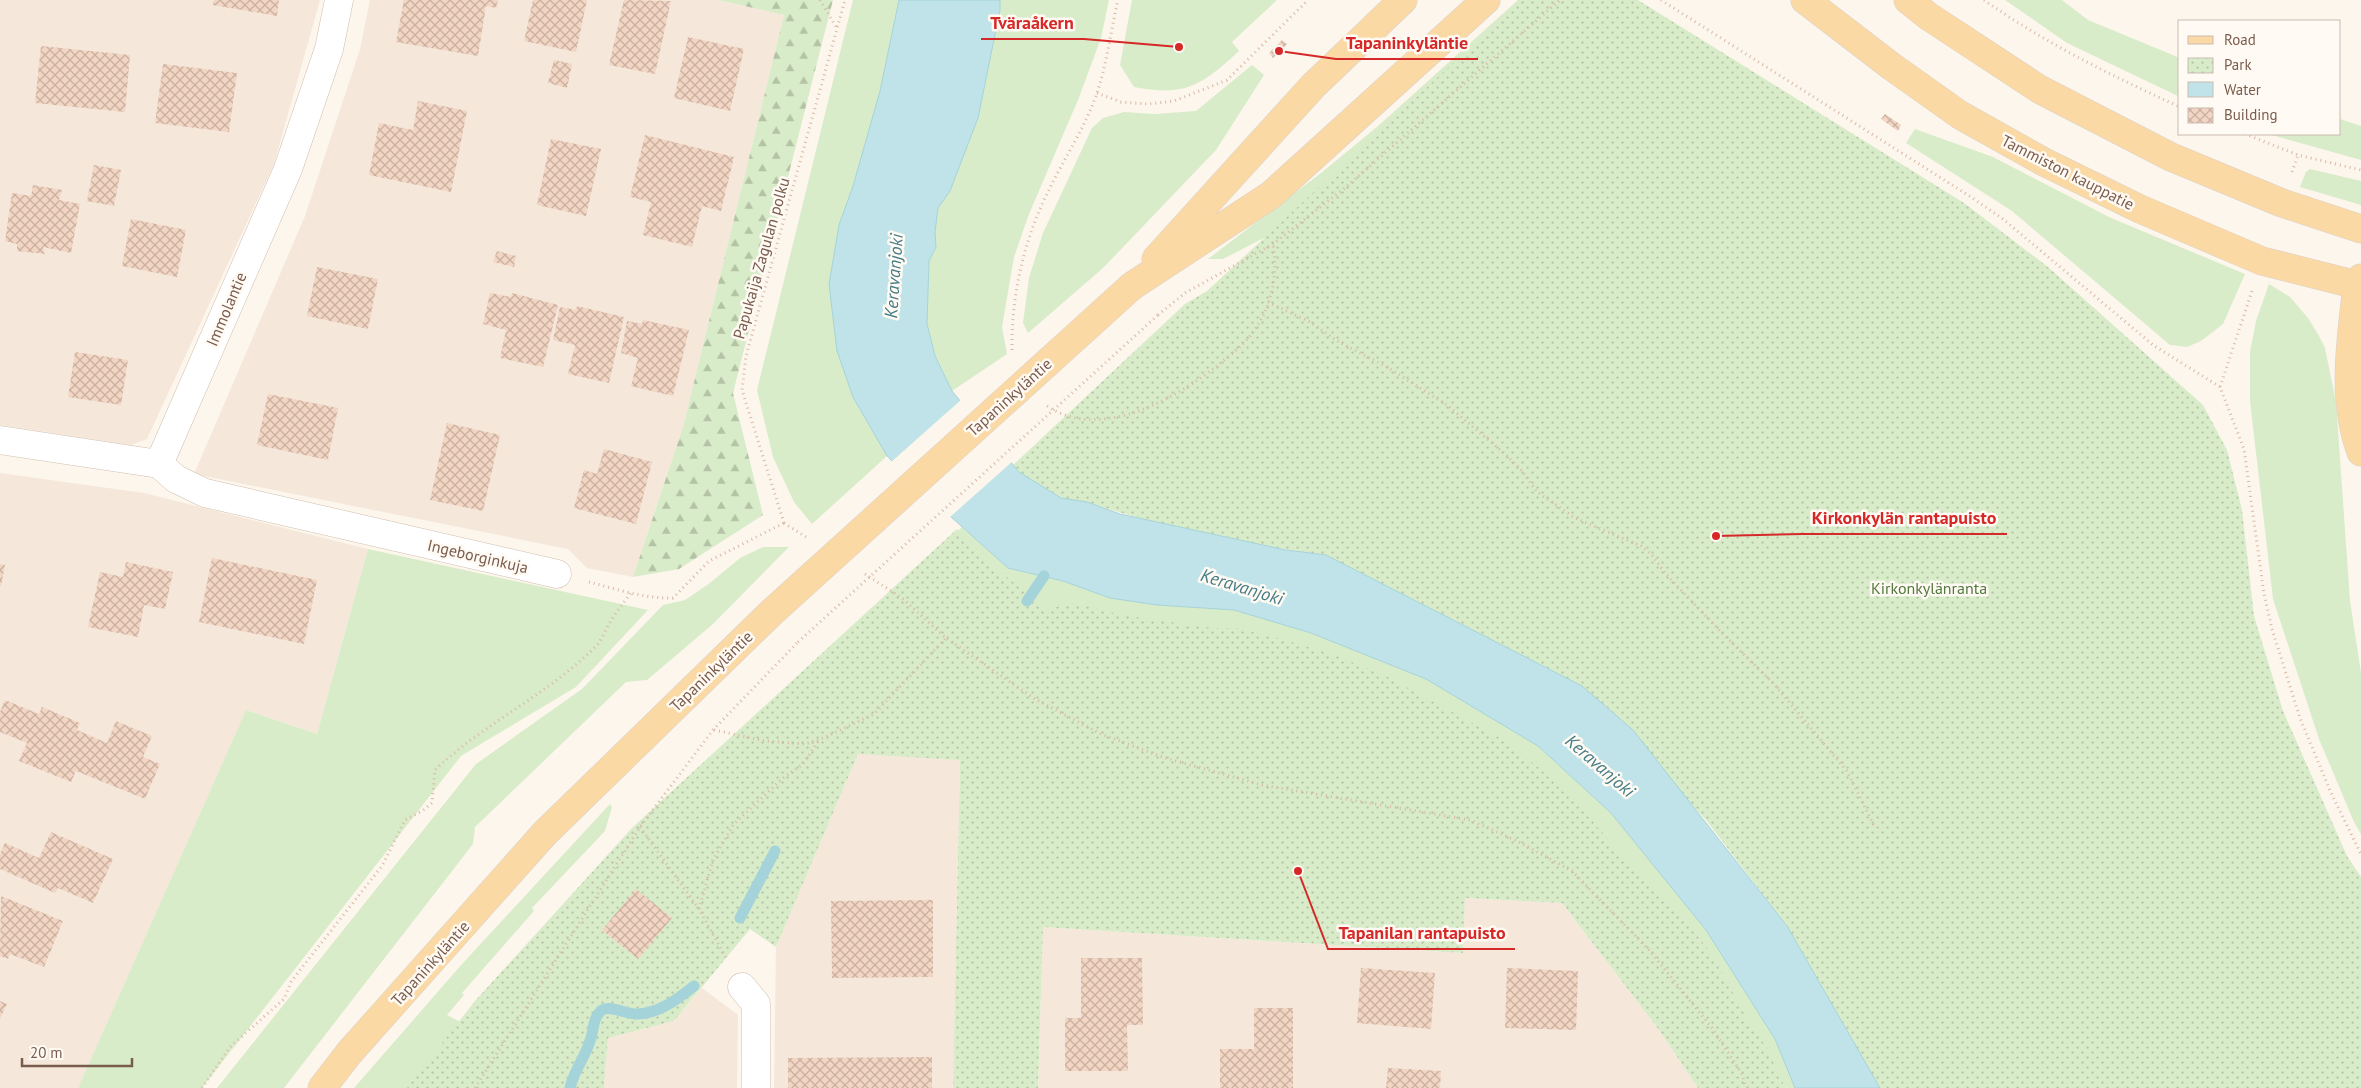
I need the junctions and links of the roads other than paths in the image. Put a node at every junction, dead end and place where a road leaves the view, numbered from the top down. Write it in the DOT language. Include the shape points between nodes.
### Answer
graph roads {
  1 [pos="338,0"];
  2 [pos="1403,0"];
  3 [pos="1486,0"];
  4 [pos="1805,0"];
  5 [pos="1908,0"];
  6 [pos="2361,229"];
  7 [pos="2360,283"];
  8 [pos="1132,286"];
  9 [pos="0,440"];
  10 [pos="2361,452"];
  11 [pos="159,464"];
  12 [pos="557,574"];
  13 [pos="742,987"];
  14 [pos="322,1088"];
  15 [pos="756,1088"];
  1 -- 11 [label="street, Immolantie" via="329,49 288,169"];
  2 -- 8 [label="main road, Tapaninkyläntie" via="1313,86"];
  3 -- 8 [label="main road, Tapaninkyläntie" via="1271,195"];
  4 -- 7 [label="main road, Tammiston kauppatie" via="1960,114 2044,162 2140,209 2262,261"];
  5 -- 6 [label="main road" via="2038,89 2171,157 2282,203"];
  7 -- 10 [label="main road" via="2348,368 2353,431"];
  8 -- 14 [label="main road, Tapaninkyläntie, bridge" via="771,613 545,833"];
  9 -- 11 [label="street"];
  11 -- 12 [label="street, Ingeborginkuja" via="176,479 205,493"];
  13 -- 15 [label="street" via="756,1004"];
}
